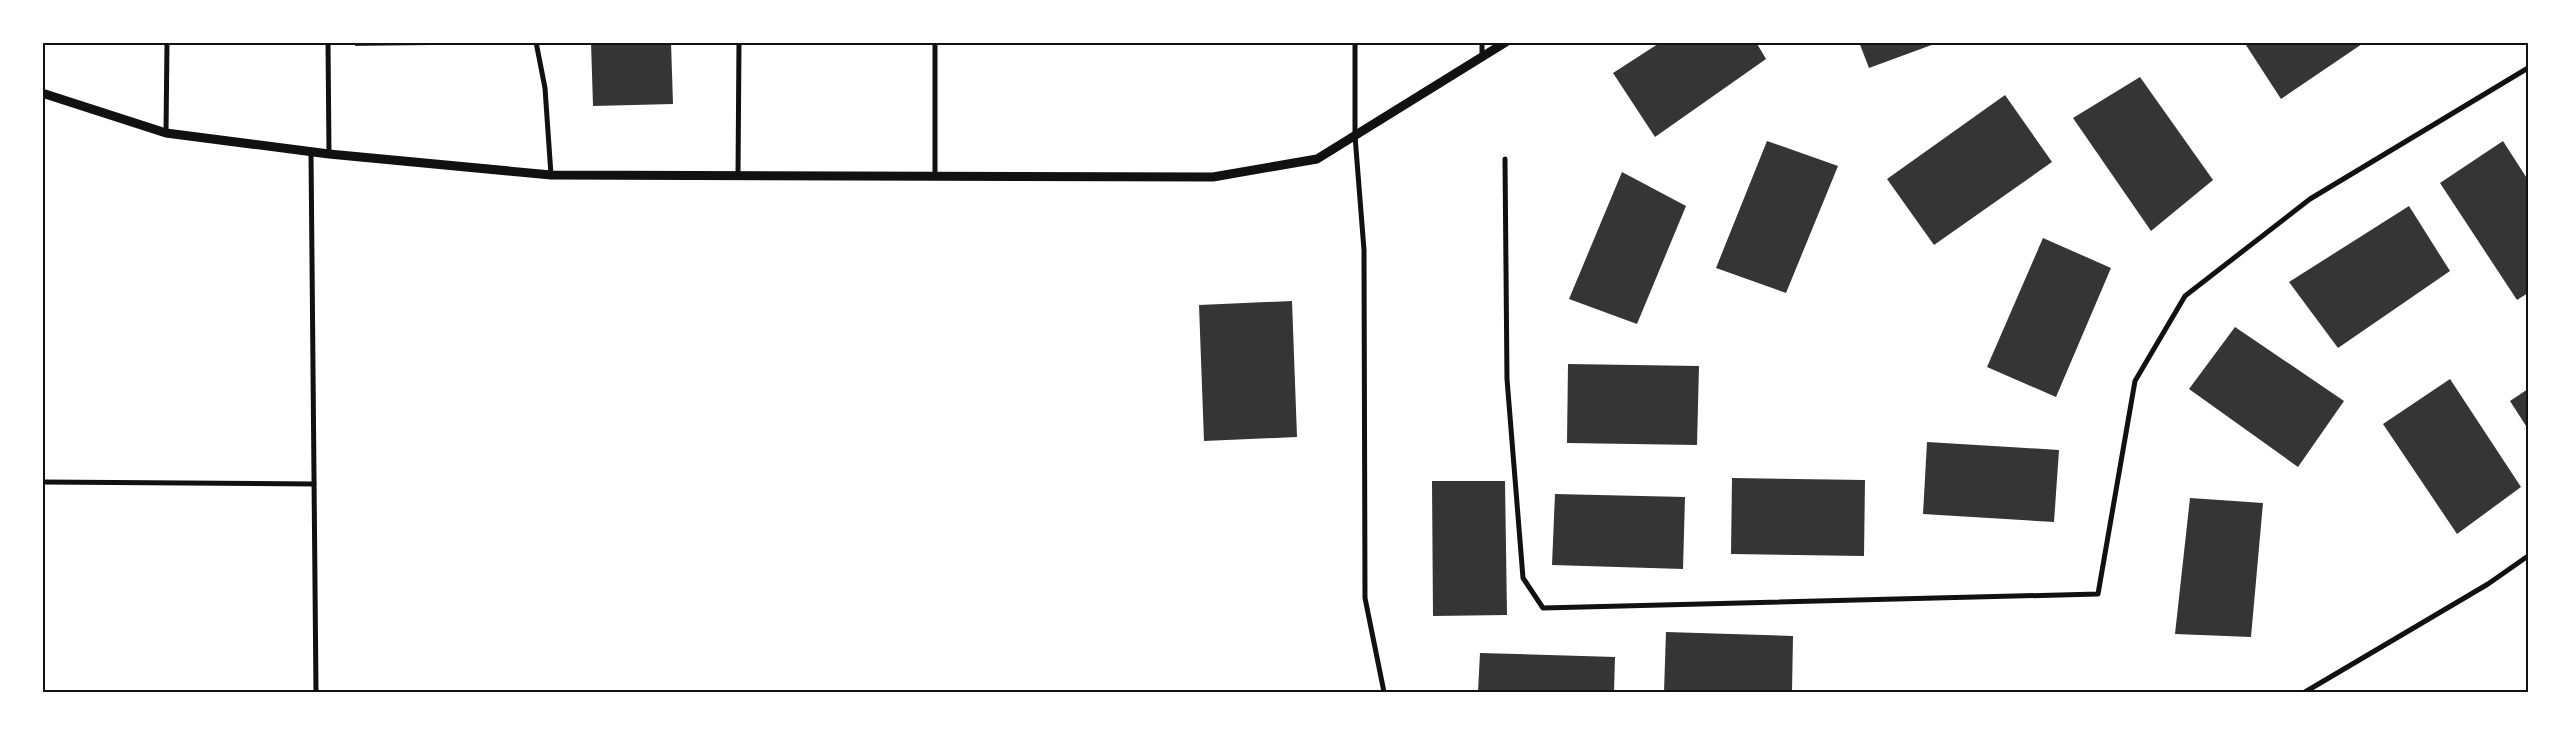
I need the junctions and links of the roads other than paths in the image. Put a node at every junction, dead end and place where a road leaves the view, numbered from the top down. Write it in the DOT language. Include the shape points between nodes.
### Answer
graph roads {
  1 [pos="167,42"];
  2 [pos="328,42"];
  3 [pos="536,42"];
  4 [pos="739,42"];
  5 [pos="935,42"];
  6 [pos="1355,42"];
  7 [pos="1482,42"];
  8 [pos="1506,42"];
  9 [pos="1482,58"];
  10 [pos="2528,68"];
  11 [pos="42,93"];
  12 [pos="166,133"];
  13 [pos="1355,136"];
  14 [pos="311,152"];
  15 [pos="329,154"];
  16 [pos="1505,159"];
  17 [pos="551,175"];
  18 [pos="738,176"];
  19 [pos="935,176"];
  20 [pos="42,482"];
  21 [pos="314,484"];
  22 [pos="2528,556"];
  23 [pos="316,692"];
  24 [pos="1384,692"];
  25 [pos="2305,692"];
  1 -- 12 [label="street"];
  2 -- 15 [label="street"];
  3 -- 17 [label="street" via="545,88"];
  4 -- 18 [label="street"];
  5 -- 19 [label="street"];
  6 -- 13 [label="street"];
  7 -- 9 [label="street"];
  8 -- 9 [label="street"];
  9 -- 13 [label="street"];
  10 -- 16 [label="street" via="2310,200 2185,296 2135,381 2098,594 1543,608 1523,578 1507,379"];
  11 -- 12 [label="street"];
  12 -- 14 [label="street"];
  13 -- 19 [label="street" via="1317,159 1212,177"];
  13 -- 24 [label="street" via="1364,250 1365,598"];
  14 -- 15 [label="street"];
  14 -- 21 [label="street"];
  15 -- 17 [label="street"];
  17 -- 18 [label="street"];
  18 -- 19 [label="street"];
  20 -- 21 [label="street"];
  21 -- 23 [label="street"];
  22 -- 25 [label="street" via="2488,584"];
}
